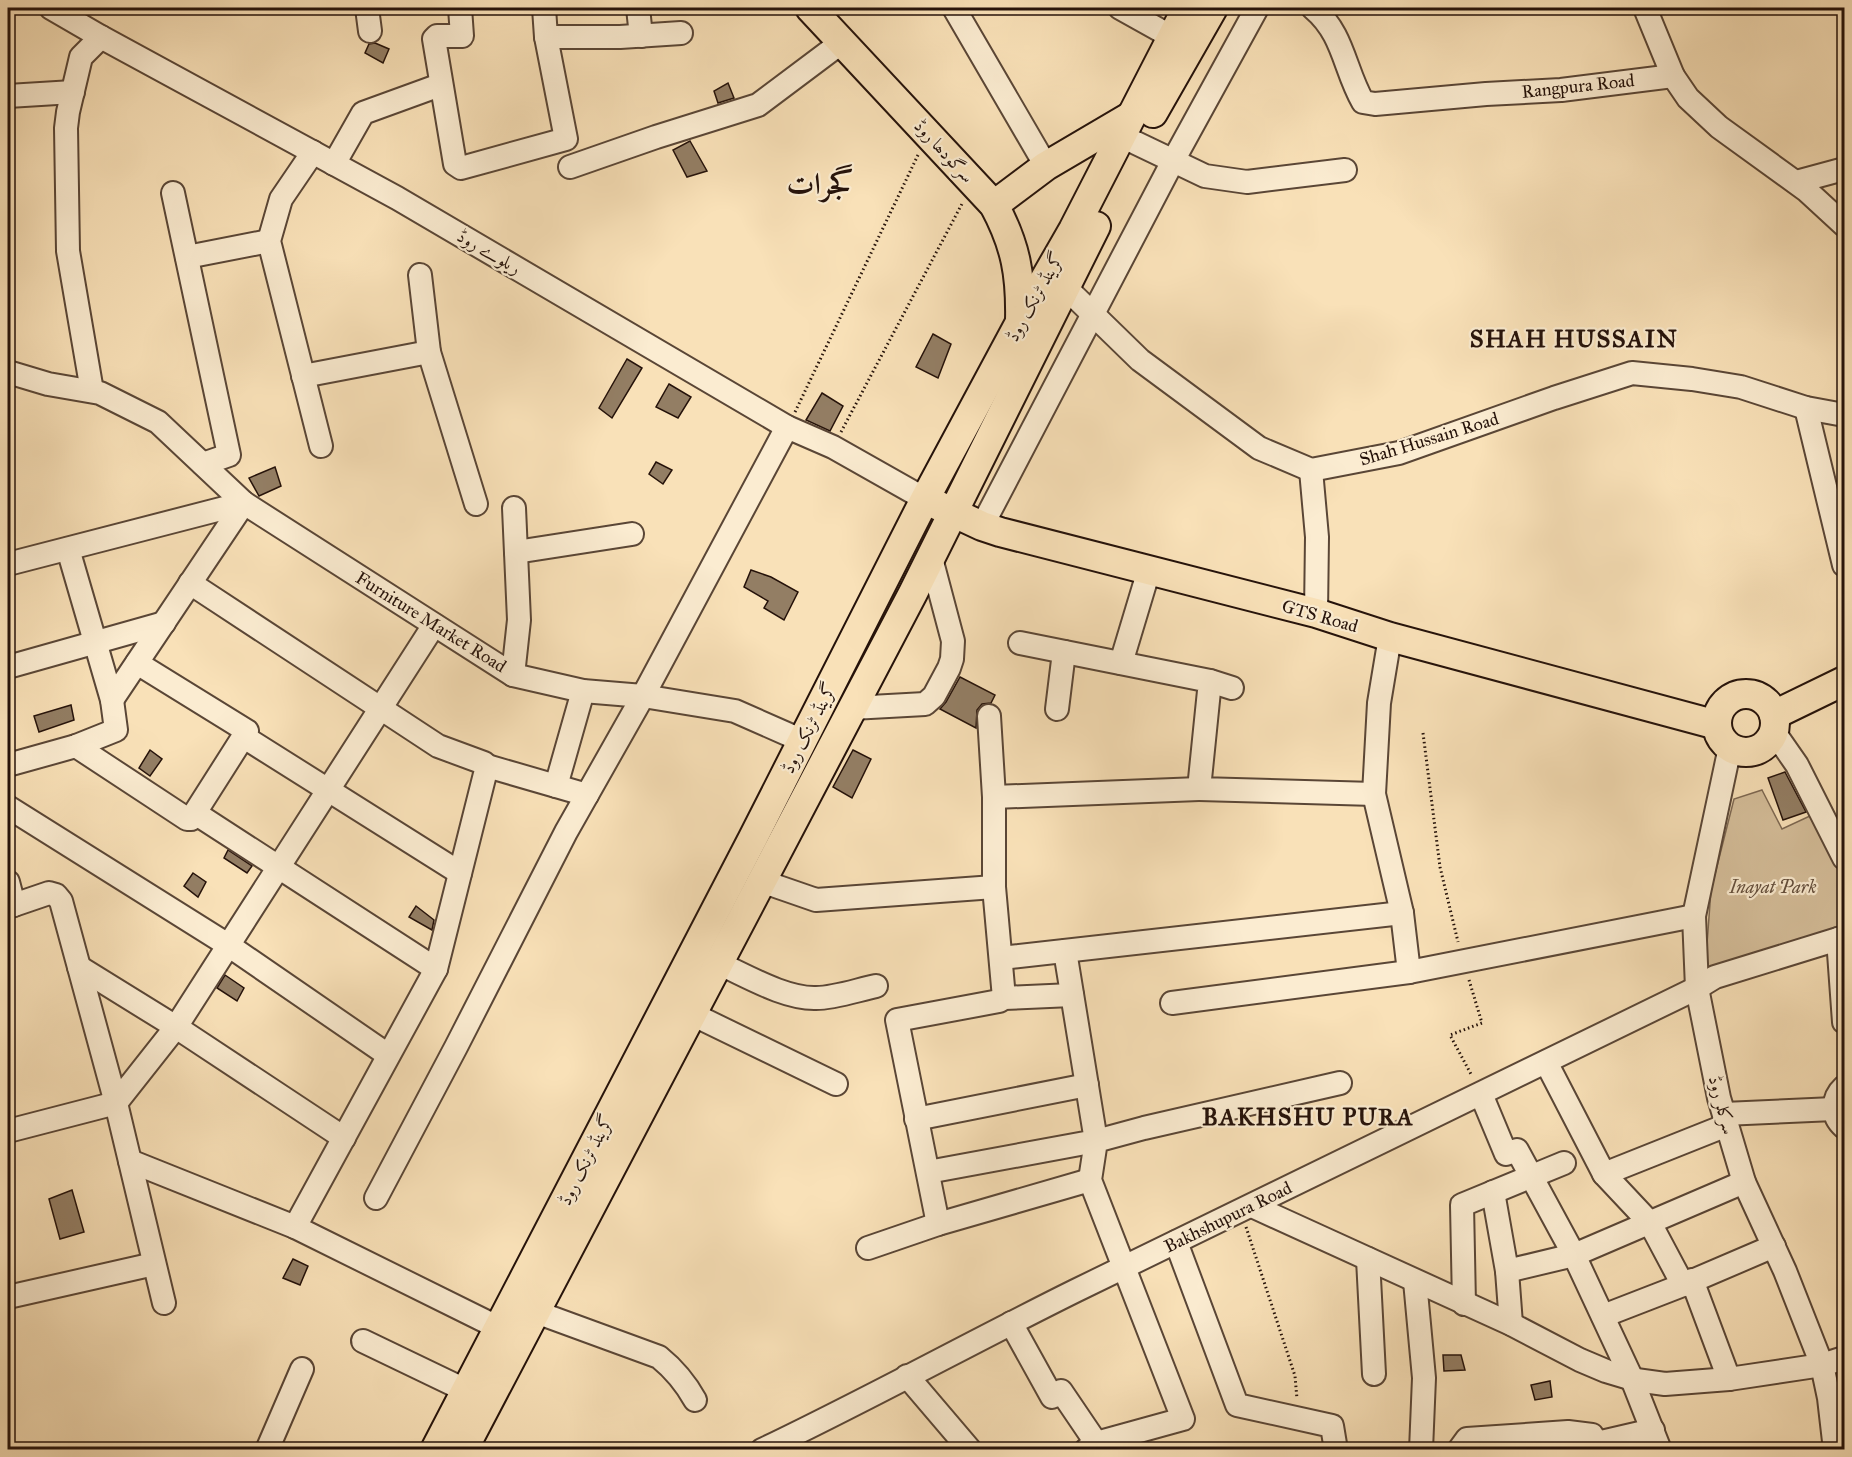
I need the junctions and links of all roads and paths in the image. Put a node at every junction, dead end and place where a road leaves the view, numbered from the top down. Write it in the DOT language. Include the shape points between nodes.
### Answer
graph roads {
  1 [pos="51,8"];
  2 [pos="367,8"];
  3 [pos="460,8"];
  4 [pos="544,8"];
  5 [pos="638,8"];
  6 [pos="810,8"];
  7 [pos="954,8"];
  8 [pos="1120,8"];
  9 [pos="1186,8"];
  10 [pos="1213,8"];
  11 [pos="1257,8"];
  12 [pos="1313,8"];
  13 [pos="1645,8"];
  14 [pos="370,31"];
  15 [pos="681,33"];
  16 [pos="641,36"];
  17 [pos="546,37"];
  18 [pos="1172,37"];
  19 [pos="101,38"];
  20 [pos="843,42"];
  21 [pos="1673,76"];
  22 [pos="441,85"];
  23 [pos="73,92"];
  24 [pos="8,96"];
  25 [pos="1131,116"];
  26 [pos="928,134"];
  27 [pos="1136,143"];
  28 [pos="313,152"];
  29 [pos="1173,161"];
  30 [pos="334,164"];
  31 [pos="1046,166"];
  32 [pos="570,167"];
  33 [pos="1845,169"];
  34 [pos="1345,170"];
  35 [pos="974,181"];
  36 [pos="1796,182"];
  37 [pos="173,193"];
  38 [pos="994,205"];
  39 [pos="1845,225"];
  40 [pos="269,241"];
  41 [pos="187,257"];
  42 [pos="420,275"];
  43 [pos="1065,287"];
  44 [pos="1092,313"];
  45 [pos="1019,324"];
  46 [pos="429,352"];
  47 [pos="8,372"];
  48 [pos="303,376"];
  49 [pos="92,391"];
  50 [pos="1806,408"];
  51 [pos="1845,415"];
  52 [pos="788,427"];
  53 [pos="321,446"];
  54 [pos="833,447"];
  55 [pos="203,464"];
  56 [pos="1311,471"];
  57 [pos="926,499"];
  58 [pos="244,503"];
  59 [pos="476,504"];
  60 [pos="514,508"];
  61 [pos="952,514"];
  62 [pos="982,526"];
  63 [pos="632,534"];
  64 [pos="68,549"];
  65 [pos="516,552"];
  66 [pos="930,558"];
  67 [pos="8,564"];
  68 [pos="1845,565"];
  69 [pos="1149,570"];
  70 [pos="190,583"];
  71 [pos="1316,613"];
  72 [pos="164,623"];
  73 [pos="435,625"];
  74 [pos="1390,637"];
  75 [pos="94,643"];
  76 [pos="1020,643"];
  77 [pos="1064,652"];
  78 [pos="136,663"];
  79 [pos="1121,663"];
  80 [pos="8,667"];
  81 [pos="513,675"];
  82 [pos="1210,681"];
  83 [pos="1845,681"];
  84 [pos="1232,688"];
  85 [pos="583,691"];
  86 [pos="643,696"];
  87 [pos="112,700"];
  88 [pos="381,708"];
  89 [pos="852,708"];
  90 [pos="1057,709"];
  91 [pos="989,716"];
  92 [pos="1774,724"];
  93 [pos="1423,733"];
  94 [pos="1724,736"];
  95 [pos="244,737"];
  96 [pos="803,741"];
  97 [pos="76,746"];
  98 [pos="8,765"];
  99 [pos="487,766"];
  100 [pos="556,786"];
  101 [pos="1199,789"];
  102 [pos="328,790"];
  103 [pos="1374,794"];
  104 [pos="587,795"];
  105 [pos="994,797"];
  106 [pos="8,807"];
  107 [pos="195,813"];
  108 [pos="1845,858"];
  109 [pos="279,867"];
  110 [pos="460,873"];
  111 [pos="762,881"];
  112 [pos="8,882"];
  113 [pos="994,887"];
  114 [pos="10,906"];
  115 [pos="1402,913"];
  116 [pos="1694,916"];
  117 [pos="1841,938"];
  118 [pos="228,945"];
  119 [pos="1065,951"];
  120 [pos="1001,958"];
  121 [pos="1463,961"];
  122 [pos="718,963"];
  123 [pos="79,967"];
  124 [pos="436,969"];
  125 [pos="1409,972"];
  126 [pos="876,986"];
  127 [pos="1697,988"];
  128 [pos="1072,995"];
  129 [pos="1004,998"];
  130 [pos="1172,1003"];
  131 [pos="692,1014"];
  132 [pos="1845,1022"];
  133 [pos="176,1027"];
  134 [pos="388,1055"];
  135 [pos="1546,1062"];
  136 [pos="1340,1083"];
  137 [pos="836,1084"];
  138 [pos="1087,1085"];
  139 [pos="1845,1087"];
  140 [pos="1481,1094"];
  141 [pos="116,1103"];
  142 [pos="1839,1118"];
  143 [pos="916,1119"];
  144 [pos="1725,1119"];
  145 [pos="8,1131"];
  146 [pos="344,1138"];
  147 [pos="612,1138"];
  148 [pos="1096,1142"];
  149 [pos="130,1161"];
  150 [pos="1564,1163"];
  151 [pos="928,1172"];
  152 [pos="1604,1174"];
  153 [pos="1531,1176"];
  154 [pos="1089,1180"];
  155 [pos="1744,1182"];
  156 [pos="1493,1192"];
  157 [pos="376,1198"];
  158 [pos="1246,1209"];
  159 [pos="938,1224"];
  160 [pos="1650,1224"];
  161 [pos="295,1227"];
  162 [pos="1176,1242"];
  163 [pos="1774,1246"];
  164 [pos="868,1248"];
  165 [pos="1574,1255"];
  166 [pos="1368,1259"];
  167 [pos="154,1264"];
  168 [pos="1125,1267"];
  169 [pos="1507,1271"];
  170 [pos="1415,1281"];
  171 [pos="1687,1282"];
  172 [pos="8,1297"];
  173 [pos="164,1303"];
  174 [pos="1464,1304"];
  175 [pos="537,1312"];
  176 [pos="1603,1316"];
  177 [pos="1011,1323"];
  178 [pos="1511,1324"];
  179 [pos="499,1328"];
  180 [pos="363,1341"];
  181 [pos="1845,1358"];
  182 [pos="1822,1365"];
  183 [pos="302,1369"];
  184 [pos="1374,1374"];
  185 [pos="907,1376"];
  186 [pos="1632,1379"];
  187 [pos="1729,1379"];
  188 [pos="467,1391"];
  189 [pos="695,1401"];
  190 [pos="1298,1419"];
  191 [pos="1656,1440"];
  192 [pos="1598,1446"];
  193 [pos="1094,1447"];
  194 [pos="267,1449"];
  195 [pos="435,1449"];
  196 [pos="463,1449"];
  197 [pos="762,1449"];
  198 [pos="970,1449"];
  199 [pos="1336,1449"];
  200 [pos="1421,1449"];
  201 [pos="1459,1449"];
  202 [pos="1835,1449"];
  1 -- 19 [label="street, ریلوے روڈ"];
  2 -- 14 [label="street"];
  3 -- 22 [label="street" via="462,36 434,39"];
  4 -- 17 [label="street"];
  5 -- 16 [label="street"];
  6 -- 20 [label="main road, سرگودھا روڈ"];
  7 -- 31 [label="street"];
  8 -- 18 [label="street"];
  9 -- 18 [label="main road, گرینڈ ٹرنک روڈ"];
  10 -- 27 [label="main road, گرینڈ ٹرنک روڈ"];
  11 -- 29 [label="street"];
  12 -- 21 [label="street, Rangpura Road" via="1326,18 1339,40 1364,102 1561,90"];
  13 -- 21 [label="street"];
  15 -- 16 [label="street"];
  16 -- 17 [label="street"];
  17 -- 22 [label="street" via="566,139 461,168 455,164"];
  18 -- 25 [label="main road, گرینڈ ٹرنک روڈ"];
  19 -- 23 [label="street" via="81,57"];
  19 -- 28 [label="street, ریلوے روڈ"];
  20 -- 26 [label="main road, سرگودھا روڈ"];
  20 -- 32 [label="street" via="758,105"];
  21 -- 36 [label="street" via="1688,98 1719,127"];
  22 -- 30 [label="street" via="363,113"];
  23 -- 24 [label="street"];
  23 -- 49 [label="street" via="66,128 68,251"];
  25 -- 31 [label="main road"];
  25 -- 45 [label="main road, گرینڈ ٹرنک روڈ"];
  26 -- 35 [label="main road, سرگودھا روڈ"];
  26 -- 52 [label="path"];
  27 -- 29 [label="street"];
  27 -- 43 [label="main road, گرینڈ ٹرنک روڈ"];
  28 -- 30 [label="street, ریلوے روڈ"];
  28 -- 40 [label="street" via="281,199"];
  29 -- 34 [label="street" via="1205,176 1247,182"];
  29 -- 44 [label="street"];
  30 -- 52 [label="street, ریلوے روڈ"];
  31 -- 38 [label="main road"];
  33 -- 36 [label="street"];
  35 -- 38 [label="main road, سرگودھا روڈ"];
  35 -- 54 [label="path"];
  36 -- 39 [label="street"];
  37 -- 41 [label="street"];
  38 -- 45 [label="main road, سرگودھا روڈ" via="1012,243 1020,290"];
  40 -- 41 [label="street"];
  40 -- 48 [label="street"];
  41 -- 55 [label="street" via="229,455"];
  42 -- 46 [label="street"];
  43 -- 44 [label="street"];
  43 -- 61 [label="main road, گرینڈ ٹرنک روڈ"];
  44 -- 56 [label="street" via="1140,360 1260,448"];
  44 -- 62 [label="street"];
  45 -- 57 [label="main road, گرینڈ ٹرنک روڈ"];
  46 -- 48 [label="street"];
  46 -- 59 [label="street"];
  47 -- 49 [label="street, Furniture Market Road"];
  48 -- 53 [label="street"];
  49 -- 55 [label="street, Furniture Market Road" via="158,422"];
  50 -- 51 [label="street, Shah Hussain Road"];
  50 -- 56 [label="street, Shah Hussain Road" via="1741,387 1632,373 1399,453"];
  50 -- 68 [label="street"];
  52 -- 54 [label="street, ریلوے روڈ"];
  52 -- 86 [label="street"];
  54 -- 57 [label="street, ریلوے روڈ"];
  55 -- 58 [label="street, Furniture Market Road"];
  56 -- 71 [label="street" via="1317,537"];
  57 -- 61 [label="main road, GTS Road"];
  57 -- 96 [label="main road, گرینڈ ٹرنک روڈ"];
  58 -- 64 [label="street"];
  58 -- 70 [label="street"];
  58 -- 73 [label="street, Furniture Market Road"];
  60 -- 65 [label="street"];
  61 -- 62 [label="main road, GTS Road"];
  61 -- 66 [label="main road, گرینڈ ٹرنک روڈ"];
  62 -- 69 [label="main road, GTS Road"];
  63 -- 65 [label="street"];
  64 -- 67 [label="street"];
  64 -- 75 [label="street"];
  65 -- 81 [label="street" via="519,620"];
  66 -- 89 [label="main road, گرینڈ ٹرنک روڈ"];
  66 -- 89 [label="street" via="953,641 949,668 934,696 925,704"];
  69 -- 71 [label="main road, GTS Road"];
  69 -- 79 [label="street"];
  70 -- 72 [label="street"];
  70 -- 88 [label="street"];
  71 -- 74 [label="main road, GTS Road"];
  72 -- 75 [label="street"];
  72 -- 78 [label="street"];
  73 -- 81 [label="street, Furniture Market Road"];
  73 -- 88 [label="street"];
  74 -- 94 [label="main road, GTS Road"];
  74 -- 103 [label="street" via="1379,703"];
  75 -- 80 [label="street"];
  75 -- 87 [label="street"];
  76 -- 77 [label="street"];
  77 -- 79 [label="street"];
  77 -- 90 [label="street"];
  78 -- 87 [label="street"];
  78 -- 95 [label="street" via="246,730"];
  79 -- 82 [label="street"];
  81 -- 85 [label="street, Furniture Market Road"];
  82 -- 84 [label="street"];
  82 -- 101 [label="street"];
  83 -- 92 [label="main road"];
  85 -- 86 [label="street, Furniture Market Road"];
  85 -- 100 [label="street"];
  86 -- 96 [label="street, Furniture Market Road" via="735,711"];
  86 -- 104 [label="street"];
  87 -- 97 [label="street" via="116,729"];
  88 -- 99 [label="street" via="438,746"];
  88 -- 102 [label="street"];
  89 -- 111 [label="main road, گرینڈ ٹرنک روڈ"];
  91 -- 105 [label="street"];
  92 -- 94 [label="main road" via="1770,740 1755,751 1738,751"];
  92 -- 94 [label="main road" via="1770,706 1755,695 1737,696 1722,707"];
  92 -- 108 [label="street"];
  93 -- 121 [label="path" via="1440,867"];
  94 -- 116 [label="street, سرکلر روڈ"];
  95 -- 102 [label="street"];
  95 -- 107 [label="street"];
  96 -- 147 [label="main road, گرینڈ ٹرنک روڈ"];
  97 -- 98 [label="street"];
  97 -- 107 [label="street" via="187,819"];
  99 -- 100 [label="street"];
  99 -- 110 [label="street"];
  100 -- 104 [label="street"];
  101 -- 103 [label="street"];
  101 -- 105 [label="street"];
  102 -- 109 [label="street"];
  102 -- 110 [label="street"];
  103 -- 115 [label="street"];
  104 -- 157 [label="street"];
  105 -- 113 [label="street"];
  106 -- 118 [label="street"];
  107 -- 109 [label="street"];
  109 -- 118 [label="street"];
  109 -- 124 [label="street"];
  110 -- 124 [label="street"];
  111 -- 113 [label="street" via="816,900"];
  111 -- 122 [label="main road, گرینڈ ٹرنک روڈ"];
  112 -- 114 [label="street"];
  113 -- 120 [label="street"];
  114 -- 123 [label="street" via="49,893 56,895"];
  115 -- 119 [label="street"];
  115 -- 125 [label="street"];
  116 -- 121 [label="street"];
  116 -- 127 [label="street, سرکلر روڈ"];
  117 -- 127 [label="street, Bakhshupura Road" via="1715,977"];
  117 -- 132 [label="street"];
  118 -- 133 [label="street"];
  118 -- 134 [label="street"];
  119 -- 120 [label="street"];
  119 -- 128 [label="street"];
  120 -- 129 [label="street"];
  121 -- 125 [label="street"];
  121 -- 140 [label="path" via="1482,1023 1450,1035"];
  122 -- 126 [label="street" via="801,998"];
  122 -- 131 [label="main road, گرینڈ ٹرنک روڈ"];
  123 -- 133 [label="street"];
  123 -- 141 [label="street"];
  124 -- 134 [label="street"];
  125 -- 130 [label="street"];
  127 -- 135 [label="street, Bakhshupura Road"];
  127 -- 144 [label="street, سرکلر روڈ"];
  128 -- 129 [label="street"];
  128 -- 138 [label="street"];
  129 -- 143 [label="street" via="897,1020"];
  131 -- 137 [label="street"];
  131 -- 147 [label="main road, گرینڈ ٹرنک روڈ"];
  133 -- 141 [label="street"];
  133 -- 146 [label="street"];
  134 -- 146 [label="street"];
  135 -- 140 [label="street, Bakhshupura Road"];
  135 -- 152 [label="street"];
  136 -- 148 [label="street"];
  138 -- 143 [label="street"];
  138 -- 148 [label="street"];
  139 -- 142 [label="street" via="1837,1095"];
  140 -- 153 [label="street" via="1506,1154 1517,1150"];
  140 -- 158 [label="street, Bakhshupura Road"];
  141 -- 145 [label="street"];
  141 -- 149 [label="street"];
  142 -- 144 [label="street"];
  143 -- 151 [label="street"];
  144 -- 152 [label="street"];
  144 -- 155 [label="street, سرکلر روڈ"];
  146 -- 161 [label="street"];
  147 -- 175 [label="main road, گرینڈ ٹرنک روڈ"];
  147 -- 179 [label="main road, گرینڈ ٹرنک روڈ"];
  148 -- 151 [label="street"];
  148 -- 154 [label="street"];
  149 -- 161 [label="street"];
  149 -- 167 [label="street"];
  150 -- 153 [label="street"];
  151 -- 159 [label="street"];
  152 -- 160 [label="street"];
  153 -- 156 [label="street"];
  153 -- 165 [label="street"];
  154 -- 159 [label="street"];
  154 -- 168 [label="street"];
  155 -- 160 [label="street"];
  155 -- 163 [label="street, سرکلر روڈ"];
  156 -- 169 [label="street"];
  156 -- 174 [label="street" via="1462,1205"];
  158 -- 162 [label="street, Bakhshupura Road"];
  158 -- 166 [label="street"];
  158 -- 190 [label="path" via="1295,1376"];
  159 -- 164 [label="street"];
  160 -- 165 [label="street"];
  160 -- 171 [label="street"];
  161 -- 179 [label="street"];
  162 -- 168 [label="street, Bakhshupura Road"];
  162 -- 190 [label="street" via="1237,1405"];
  163 -- 171 [label="street"];
  163 -- 182 [label="street, سرکلر روڈ"];
  165 -- 169 [label="street"];
  165 -- 176 [label="street"];
  166 -- 170 [label="street"];
  166 -- 184 [label="street"];
  167 -- 172 [label="street"];
  167 -- 173 [label="street"];
  168 -- 177 [label="street, Bakhshupura Road"];
  168 -- 193 [label="street" via="1183,1419"];
  169 -- 178 [label="street"];
  170 -- 174 [label="street"];
  170 -- 200 [label="street" via="1424,1378"];
  171 -- 176 [label="street"];
  171 -- 187 [label="street"];
  174 -- 178 [label="street"];
  175 -- 189 [label="street" via="659,1357 685,1382"];
  175 -- 196 [label="main road, گرینڈ ٹرنک روڈ"];
  176 -- 186 [label="street"];
  177 -- 185 [label="street, Bakhshupura Road"];
  177 -- 193 [label="street" via="1052,1397 1061,1391"];
  178 -- 186 [label="street" via="1606,1371"];
  179 -- 188 [label="main road, گرینڈ ٹرنک روڈ"];
  180 -- 188 [label="street"];
  181 -- 182 [label="street"];
  182 -- 187 [label="street"];
  182 -- 202 [label="street, سرکلر روڈ"];
  183 -- 194 [label="street"];
  185 -- 197 [label="street, Bakhshupura Road"];
  185 -- 198 [label="street"];
  186 -- 187 [label="street" via="1665,1384"];
  186 -- 191 [label="street"];
  188 -- 195 [label="main road, گرینڈ ٹرنک روڈ"];
  190 -- 199 [label="street" via="1332,1426"];
  191 -- 192 [label="street"];
  192 -- 201 [label="street" via="1592,1435 1568,1432 1467,1439"];
}
